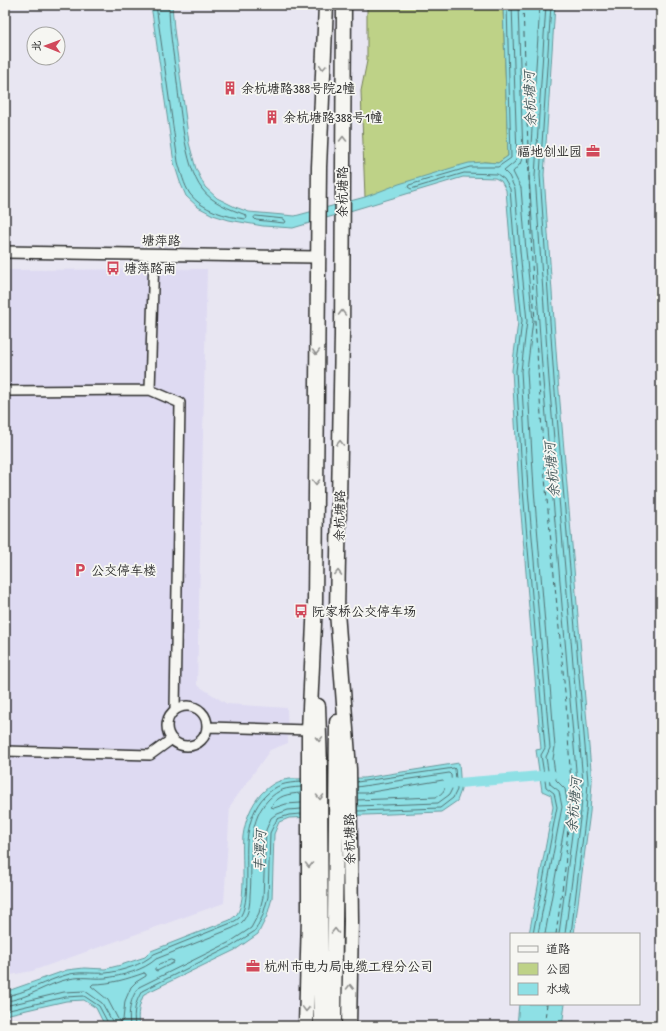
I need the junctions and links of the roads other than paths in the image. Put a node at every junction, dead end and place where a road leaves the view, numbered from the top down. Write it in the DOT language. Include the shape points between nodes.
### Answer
graph roads {
  1 [pos="325,5"];
  2 [pos="344,5"];
  3 [pos="5,252"];
  4 [pos="154,254"];
  5 [pos="317,257"];
  6 [pos="150,390"];
  7 [pos="5,391"];
  8 [pos="315,602"];
  9 [pos="175,709"];
  10 [pos="208,727"];
  11 [pos="309,730"];
  12 [pos="172,739"];
  13 [pos="5,751"];
  14 [pos="314,768"];
  15 [pos="342,823"];
  16 [pos="315,826"];
  17 [pos="306,1026"];
  18 [pos="321,1026"];
  19 [pos="334,1026"];
  20 [pos="349,1026"];
  1 -- 5 [label="main road, 余杭塘路, one-way"];
  15 -- 2 [label="main road, 余杭塘路, one-way" via="343,769 337,612"];
  3 -- 4 [label="street, 塘萍路"];
  4 -- 5 [label="street, 塘萍路"];
  4 -- 6 [label="street"];
  5 -- 8 [label="main road, 余杭塘路, one-way"];
  6 -- 7 [label="street"];
  6 -- 9 [label="street" via="180,402"];
  8 -- 11 [label="main road, 余杭塘路"];
  8 -- 14 [label="main road, one-way"];
  9 -- 10 [label="street" via="181,706 194,706 204,714"];
  9 -- 12 [label="street" via="167,727"];
  10 -- 11 [label="street"];
  10 -- 12 [label="street" via="202,739 191,746 184,746"];
  11 -- 14 [label="main road, 余杭塘路"];
  12 -- 13 [label="street" via="150,755"];
  14 -- 16 [label="main road, 余杭塘路, one-way"];
  19 -- 15 [label="main road, one-way"];
  20 -- 15 [label="main road, 余杭塘路, one-way" via="351,921"];
  16 -- 17 [label="main road, 余杭塘路, one-way"];
  16 -- 18 [label="main road"];
}
